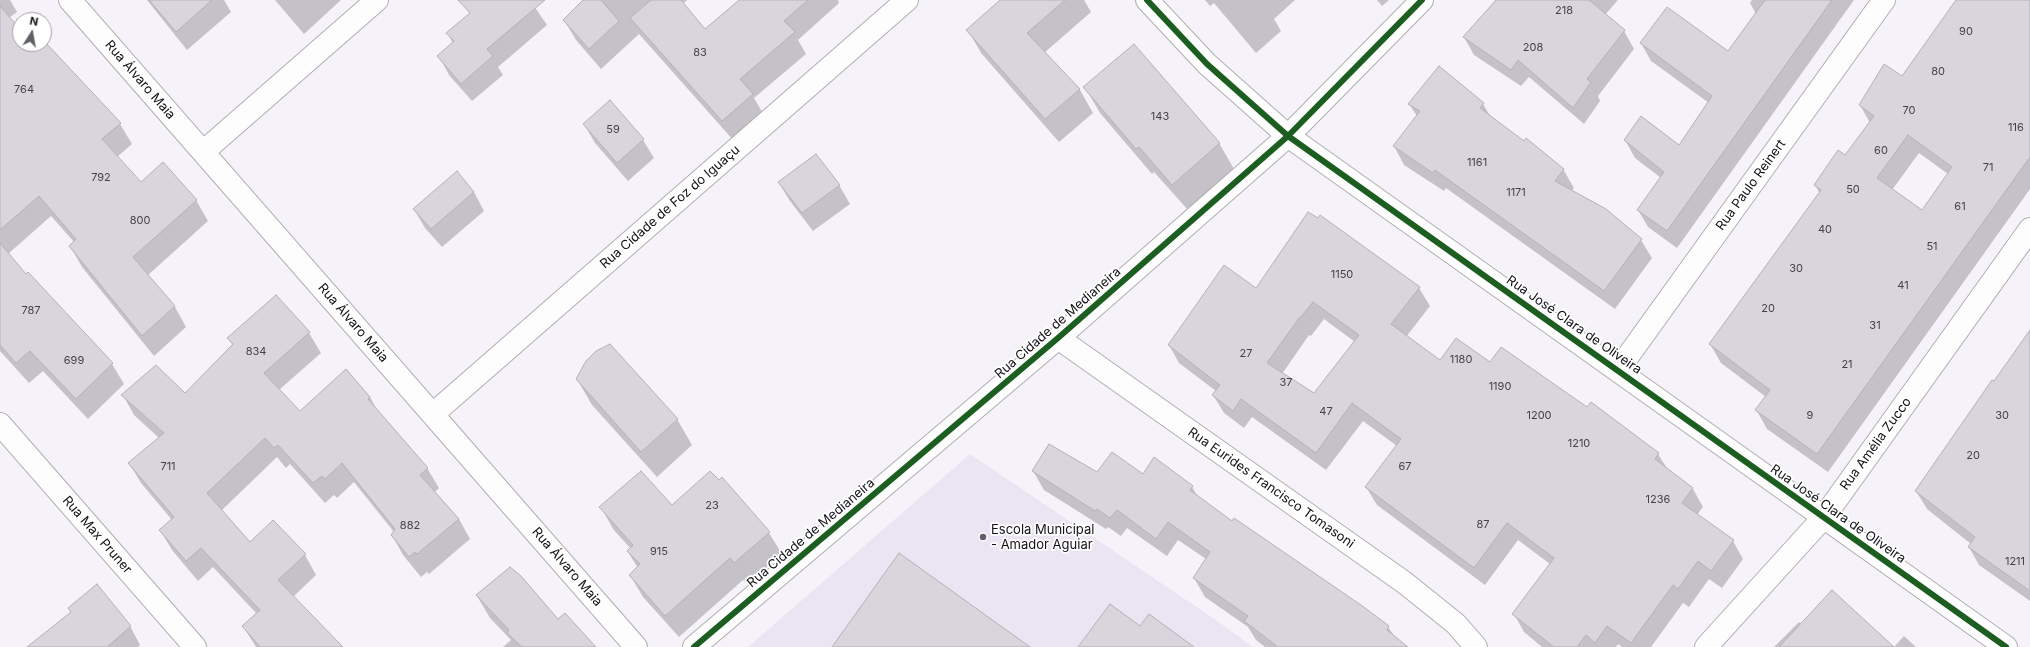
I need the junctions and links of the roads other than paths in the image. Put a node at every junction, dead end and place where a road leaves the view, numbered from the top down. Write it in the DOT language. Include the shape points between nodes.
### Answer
graph roads {
  1 [pos="70,0"];
  2 [pos="377,0"];
  3 [pos="907,0"];
  4 [pos="1147,0"];
  5 [pos="1422,0"];
  6 [pos="1884,0"];
  7 [pos="1288,136"];
  8 [pos="203,152"];
  9 [pos="2030,228"];
  10 [pos="1058,338"];
  11 [pos="1618,370"];
  12 [pos="433,414"];
  13 [pos="0,424"];
  14 [pos="1824,517"];
  15 [pos="194,647"];
  16 [pos="636,647"];
  17 [pos="694,647"];
  18 [pos="1476,647"];
  19 [pos="1706,647"];
  20 [pos="2006,647"];
  1 -- 8 [label="street, Rua Álvaro Maia"];
  2 -- 8 [label="street"];
  3 -- 12 [label="street, Rua Cidade de Foz do Iguaçu"];
  4 -- 7 [label="street, Rua José Clara de Oliveira" via="1207,64"];
  5 -- 7 [label="street, Rua Cidade de Medianeira"];
  6 -- 11 [label="street, Rua Paulo Reinert"];
  7 -- 10 [label="street, Rua Cidade de Medianeira"];
  7 -- 11 [label="street, Rua José Clara de Oliveira"];
  8 -- 12 [label="street, Rua Álvaro Maia"];
  9 -- 14 [label="street, Rua Amélia Zucco"];
  10 -- 17 [label="street, Rua Cidade de Medianeira"];
  10 -- 18 [label="street, Rua Eurides Francisco Tomasoni" via="1405,583 1456,624"];
  11 -- 14 [label="street, Rua José Clara de Oliveira"];
  12 -- 16 [label="street, Rua Álvaro Maia"];
  13 -- 15 [label="street, Rua Max Pruner"];
  14 -- 19 [label="street, Rua Amélia Zucco"];
  14 -- 20 [label="street, Rua José Clara de Oliveira"];
}
